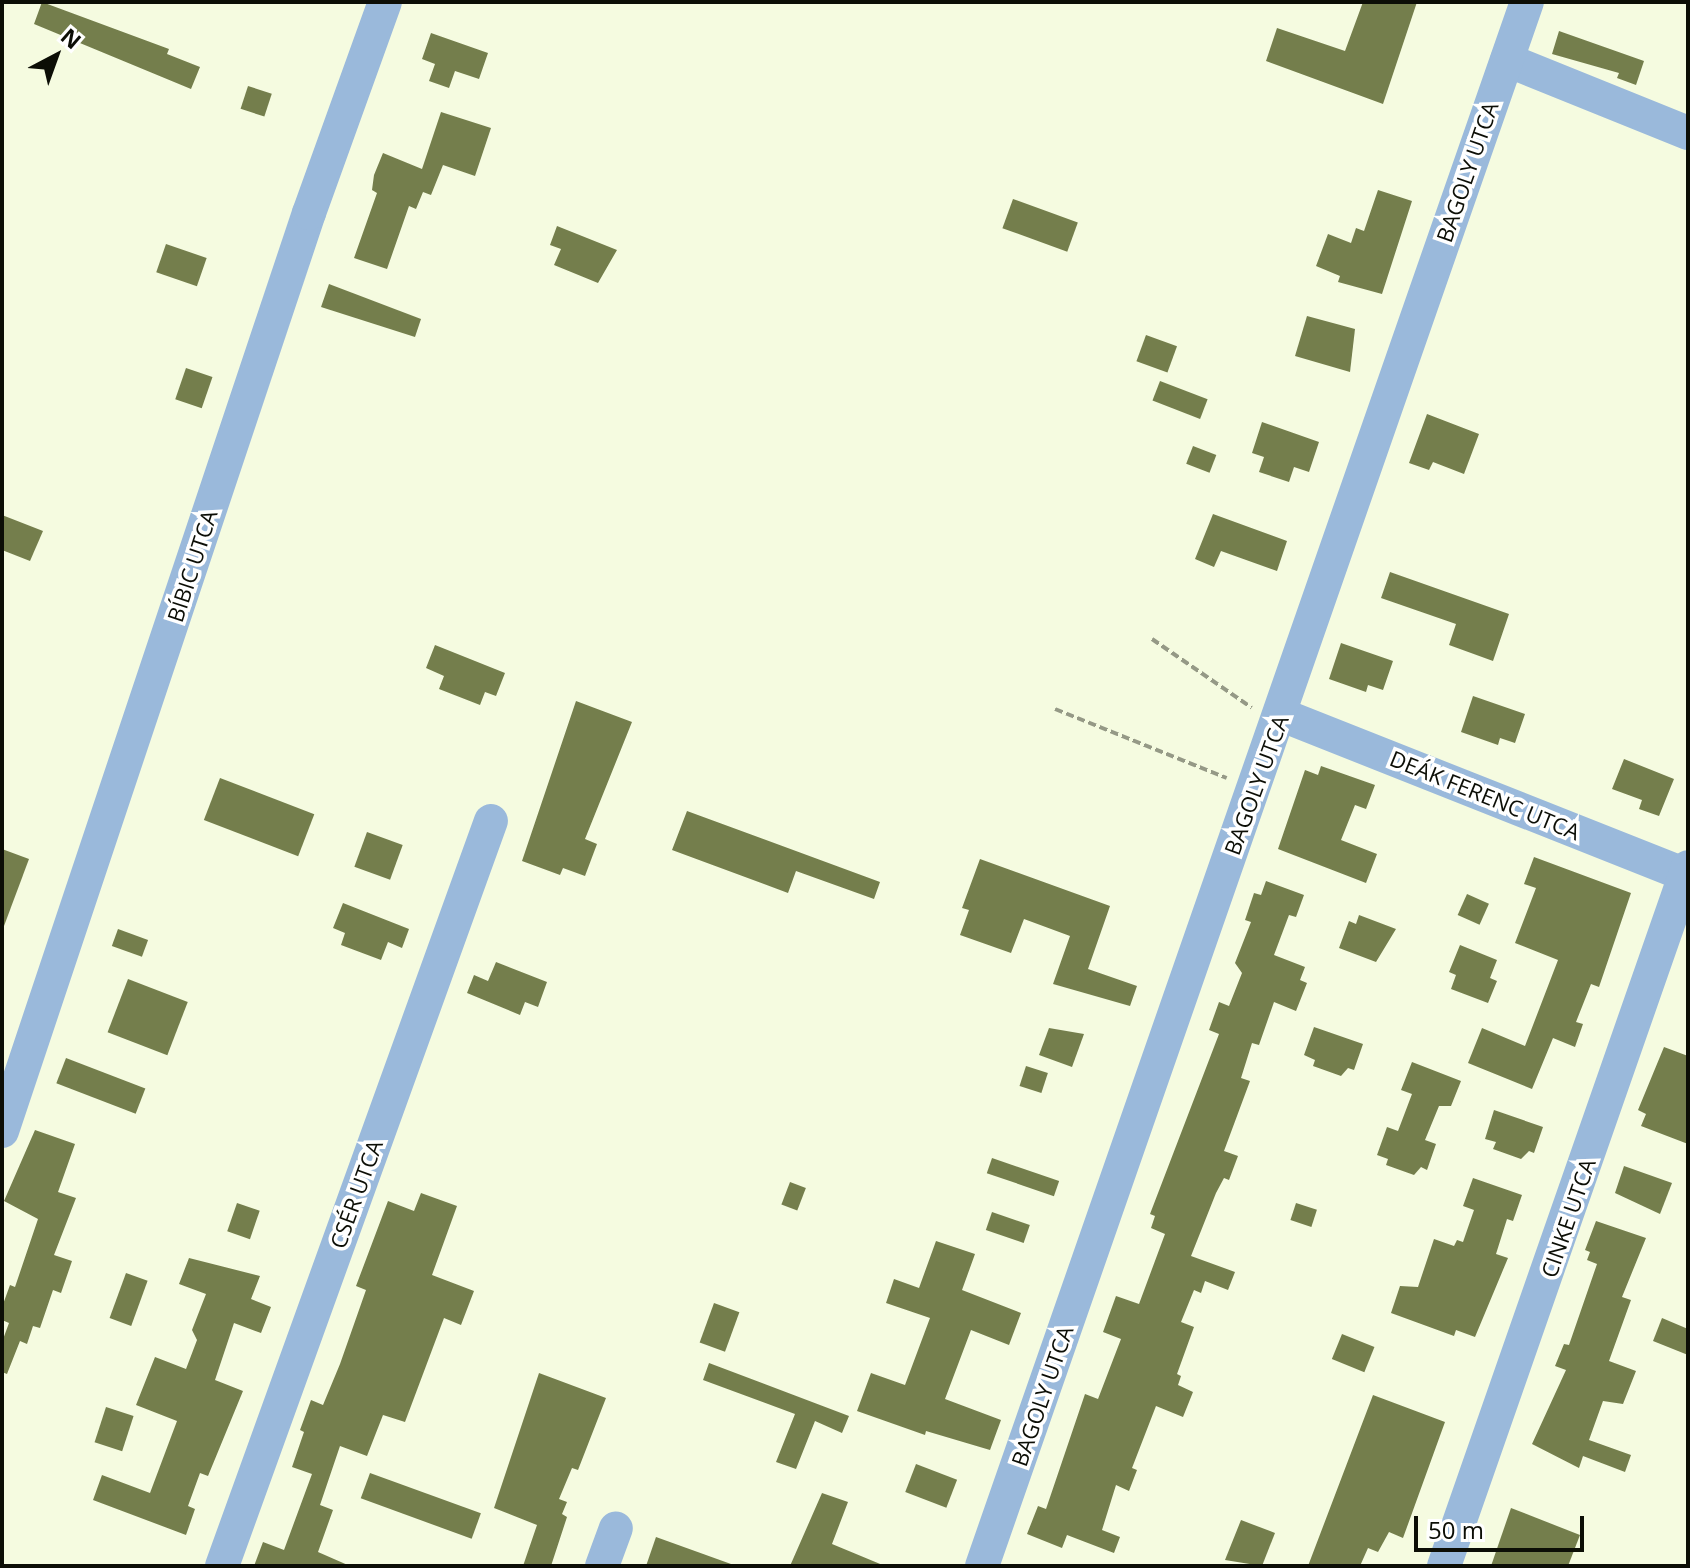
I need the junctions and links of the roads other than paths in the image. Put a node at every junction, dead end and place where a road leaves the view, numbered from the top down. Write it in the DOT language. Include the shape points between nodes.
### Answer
graph roads {
  1 [pos="385,2"];
  2 [pos="1527,2"];
  3 [pos="1507,60"];
  4 [pos="1688,133"];
  5 [pos="1280,720"];
  6 [pos="491,821"];
  7 [pos="1687,873"];
  8 [pos="2,1131"];
  9 [pos="616,1528"];
  10 [pos="222,1566"];
  11 [pos="602,1566"];
  12 [pos="982,1566"];
  13 [pos="1444,1566"];
  1 -- 8 [label="street, BÍBIC UTCA" via="309,213"];
  2 -- 3 [label="street, BAGOLY UTCA"];
  3 -- 4 [label="street"];
  3 -- 5 [label="street, BAGOLY UTCA"];
  5 -- 7 [label="street, DEÁK FERENC UTCA"];
  5 -- 12 [label="street, BAGOLY UTCA"];
  6 -- 10 [label="street, CSÉR UTCA"];
  7 -- 13 [label="street, CINKE UTCA"];
  9 -- 11 [label="street"];
}
